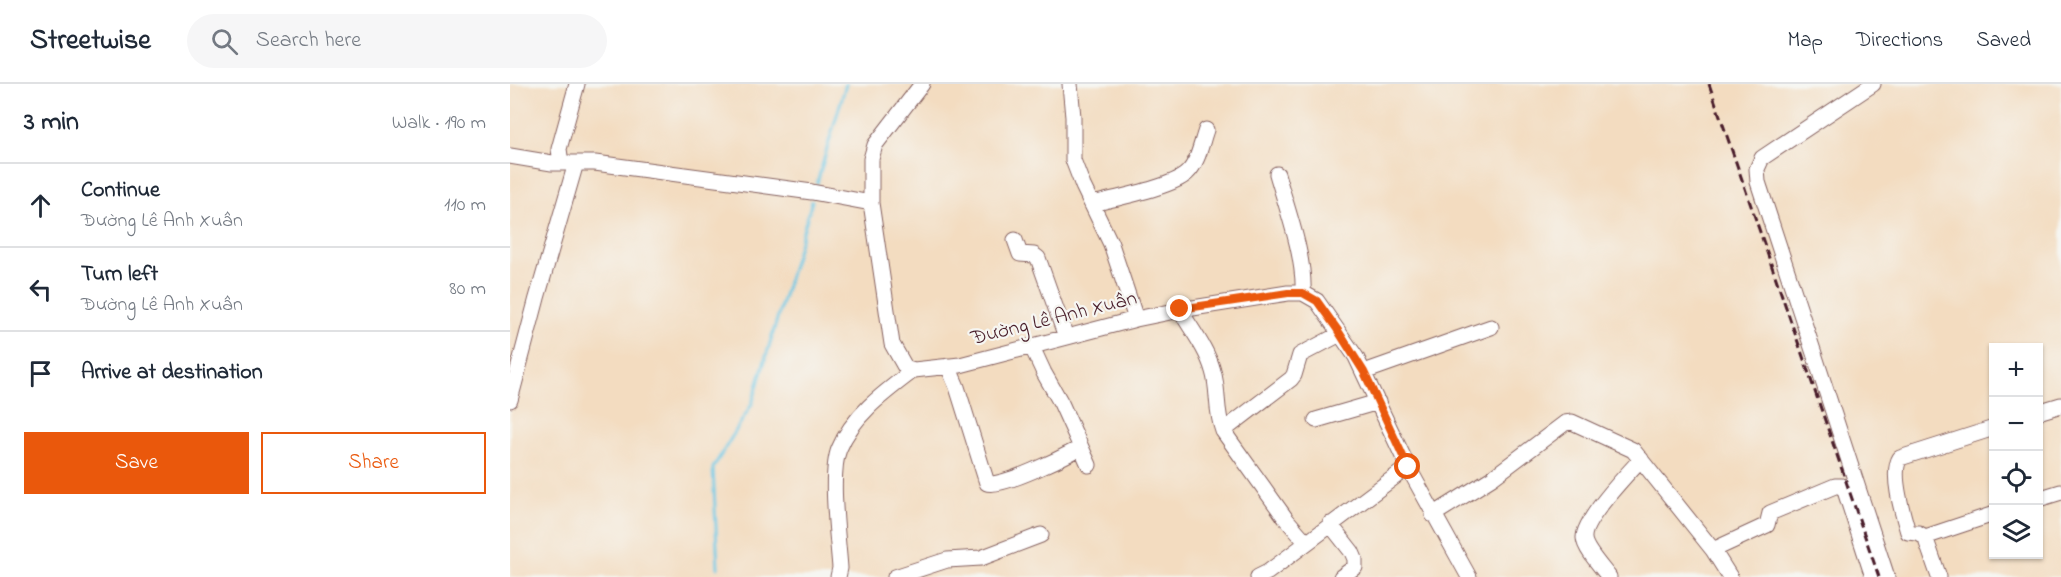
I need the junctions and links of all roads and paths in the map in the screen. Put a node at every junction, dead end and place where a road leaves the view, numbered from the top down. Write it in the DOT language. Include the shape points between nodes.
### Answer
graph roads {
  1 [pos="578,84"];
  2 [pos="921,84"];
  3 [pos="1070,84"];
  4 [pos="1873,84"];
  5 [pos="1206,130"];
  6 [pos="510,156"];
  7 [pos="569,163"];
  8 [pos="1277,174"];
  9 [pos="871,203"];
  10 [pos="1093,204"];
  11 [pos="1015,240"];
  12 [pos="1303,293"];
  13 [pos="1180,309"];
  14 [pos="1136,319"];
  15 [pos="1491,327"];
  16 [pos="1340,334"];
  17 [pos="1066,337"];
  18 [pos="1032,347"];
  19 [pos="948,366"];
  20 [pos="914,370"];
  21 [pos="1364,372"];
  22 [pos="510,400"];
  23 [pos="1378,402"];
  24 [pos="2061,405"];
  25 [pos="2043,410"];
  26 [pos="1316,420"];
  27 [pos="1989,430"];
  28 [pos="1223,431"];
  29 [pos="1080,448"];
  30 [pos="1641,459"];
  31 [pos="1089,465"];
  32 [pos="1408,467"];
  33 [pos="2061,492"];
  34 [pos="2043,498"];
  35 [pos="1433,515"];
  36 [pos="1989,516"];
  37 [pos="1330,524"];
  38 [pos="1041,535"];
  39 [pos="1925,537"];
  40 [pos="1306,542"];
  41 [pos="1713,550"];
  42 [pos="838,577"];
  43 [pos="895,577"];
  44 [pos="1258,577"];
  45 [pos="1341,577"];
  46 [pos="1469,577"];
  47 [pos="1609,577"];
  48 [pos="1730,577"];
  49 [pos="1873,577"];
  50 [pos="1887,577"];
  51 [pos="1939,577"];
  1 -- 7 [label="street" via="559,149"];
  2 -- 9 [label="street" via="875,145"];
  3 -- 10 [label="street" via="1073,160"];
  4 -- 50 [label="street" via="1762,158 1757,169"];
  5 -- 10 [label="street" via="1196,159 1182,177"];
  6 -- 7 [label="street"];
  7 -- 9 [label="street" via="595,163"];
  7 -- 22 [label="street"];
  8 -- 12 [label="street" via="1300,264"];
  9 -- 20 [label="street" via="892,344 905,367"];
  10 -- 14 [label="street" via="1112,244"];
  11 -- 17 [label="street" via="1020,254 1038,258"];
  12 -- 13 [label="street, Đường Lê Anh Xuân"];
  12 -- 16 [label="street" via="1317,301"];
  13 -- 14 [label="street, Đường Lê Anh Xuân"];
  13 -- 28 [label="street" via="1214,373"];
  14 -- 17 [label="street, Đường Lê Anh Xuân"];
  15 -- 21 [label="street"];
  16 -- 21 [label="street"];
  16 -- 28 [label="street" via="1300,355 1291,379"];
  17 -- 18 [label="street, Đường Lê Anh Xuân"];
  18 -- 19 [label="street, Đường Lê Anh Xuân"];
  18 -- 29 [label="street"];
  19 -- 20 [label="street, Đường Lê Anh Xuân"];
  19 -- 29 [label="street" via="990,485"];
  20 -- 42 [label="street" via="867,409 838,451"];
  21 -- 23 [label="street"];
  23 -- 26 [label="street"];
  23 -- 32 [label="street"];
  24 -- 25 [label="street"];
  27 -- 39 [label="street" via="1897,462 1895,471 1908,532"];
  28 -- 40 [label="street"];
  29 -- 31 [label="street"];
  30 -- 35 [label="street" via="1633,450 1572,422 1565,423"];
  30 -- 41 [label="street"];
  30 -- 47 [label="street" via="1612,490 1585,532 1585,543"];
  32 -- 35 [label="street"];
  32 -- 37 [label="street"];
  33 -- 34 [label="street"];
  35 -- 46 [label="street"];
  36 -- 39 [label="street"];
  37 -- 40 [label="street"];
  37 -- 45 [label="street" via="1352,552 1356,564"];
  38 -- 43 [label="street" via="981,558 947,560"];
  39 -- 51 [label="street"];
  40 -- 44 [label="street"];
  41 -- 48 [label="street"];
  41 -- 49 [label="street" via="1767,525 1770,513 1842,486"];
}
